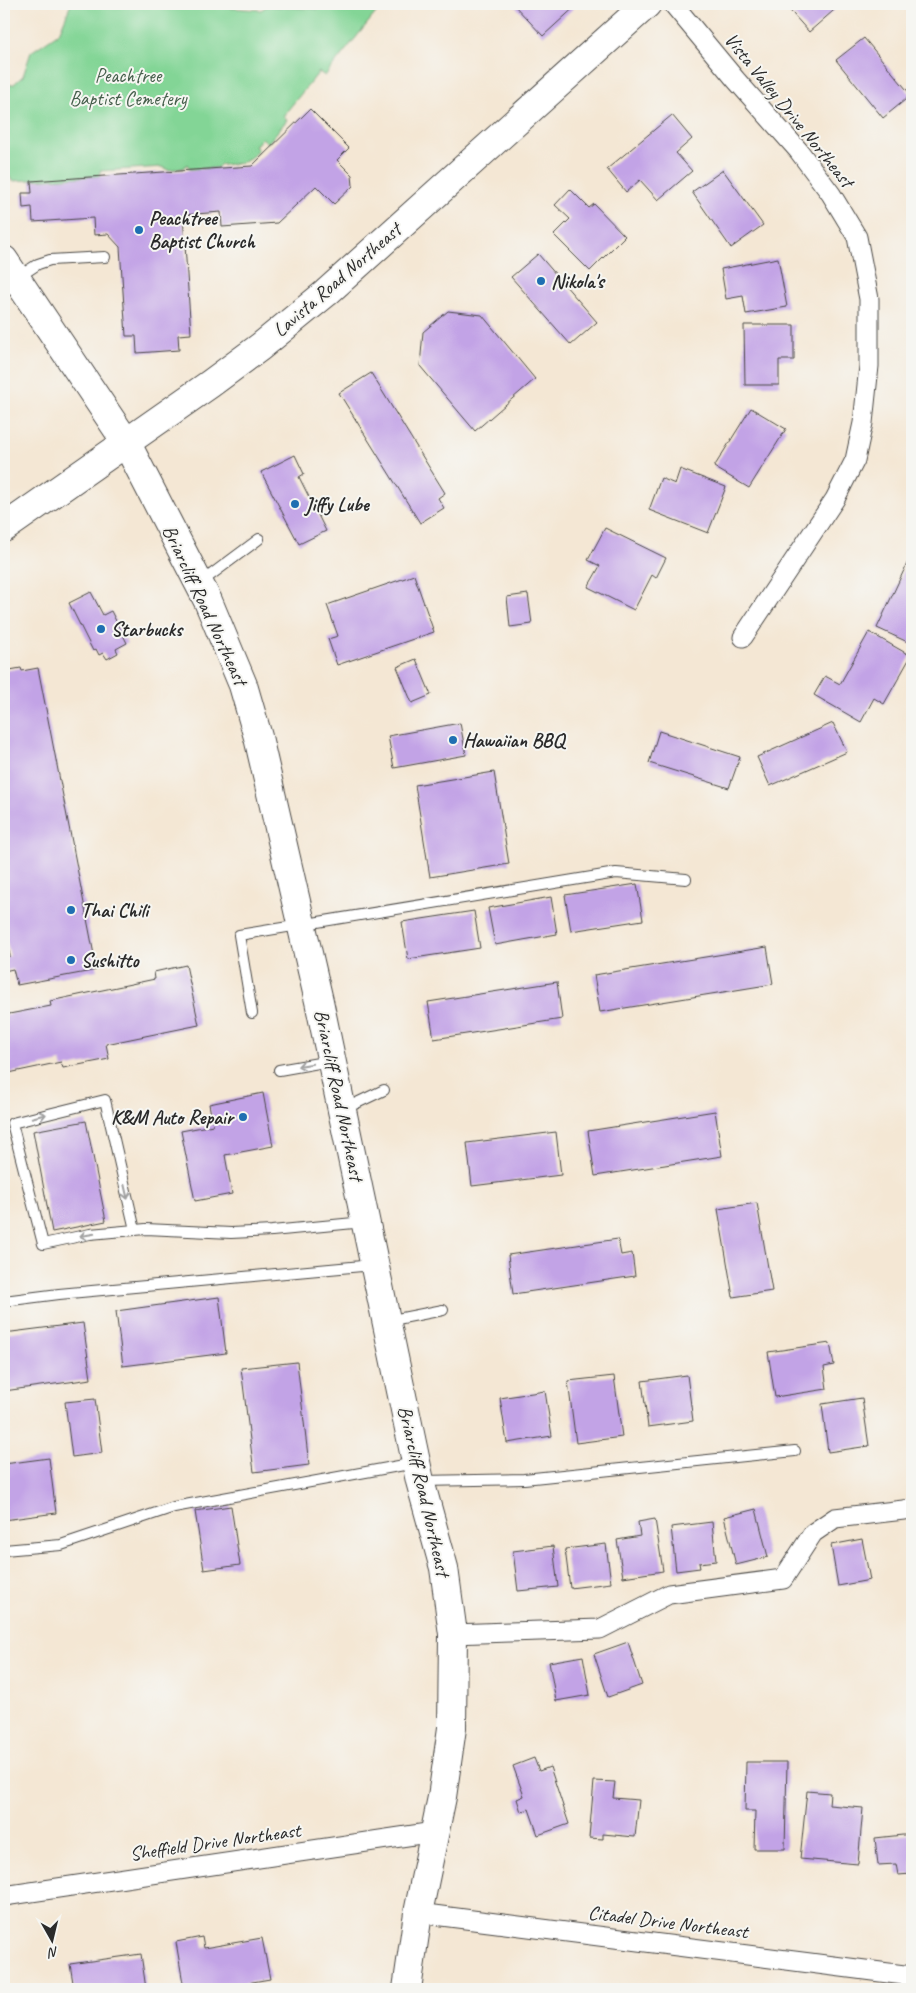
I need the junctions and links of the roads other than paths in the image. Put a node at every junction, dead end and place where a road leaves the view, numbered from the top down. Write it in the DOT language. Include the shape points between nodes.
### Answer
graph roads {
  1 [pos="647,4"];
  2 [pos="673,4"];
  3 [pos="105,257"];
  4 [pos="10,270"];
  5 [pos="126,442"];
  6 [pos="4,528"];
  7 [pos="259,539"];
  8 [pos="199,584"];
  9 [pos="743,637"];
  10 [pos="686,879"];
  11 [pos="301,925"];
  12 [pos="252,1013"];
  13 [pos="331,1061"];
  14 [pos="279,1070"];
  15 [pos="384,1090"];
  16 [pos="341,1111"];
  17 [pos="365,1222"];
  18 [pos="135,1230"];
  19 [pos="374,1265"];
  20 [pos="4,1301"];
  21 [pos="443,1310"];
  22 [pos="386,1321"];
  23 [pos="795,1450"];
  24 [pos="418,1472"];
  25 [pos="912,1509"];
  26 [pos="4,1550"];
  27 [pos="452,1634"];
  28 [pos="434,1832"];
  29 [pos="4,1896"];
  30 [pos="418,1913"];
  31 [pos="912,1976"];
  32 [pos="406,1989"];
  1 -- 5 [label="main road, Lavista Road Northeast" via="326,293 260,347"];
  2 -- 9 [label="street, Vista Valley Drive Northeast" via="798,150 831,194 857,237 868,299 869,366 855,460 835,499"];
  3 -- 4 [label="lane" via="50,260"];
  4 -- 5 [label="main road, Briarcliff Road Northeast"];
  5 -- 6 [label="main road, Lavista Road Northeast"];
  5 -- 8 [label="main road, Briarcliff Road Northeast"];
  7 -- 8 [label="lane"];
  8 -- 11 [label="main road, Briarcliff Road Northeast" via="243,684"];
  10 -- 11 [label="lane" via="616,873"];
  11 -- 12 [label="lane" via="239,935"];
  11 -- 13 [label="main road, Briarcliff Road Northeast"];
  13 -- 14 [label="lane, one-way"];
  13 -- 16 [label="main road, Briarcliff Road Northeast"];
  15 -- 16 [label="lane"];
  16 -- 17 [label="main road, Briarcliff Road Northeast"];
  17 -- 18 [label="lane" via="272,1232"];
  17 -- 19 [label="main road, Briarcliff Road Northeast"];
  18 -- 18 [label="lane, one-way" via="90,1234 43,1244 12,1123 105,1100"];
  19 -- 20 [label="lane"];
  19 -- 22 [label="main road, Briarcliff Road Northeast"];
  21 -- 22 [label="lane"];
  22 -- 24 [label="main road, Briarcliff Road Northeast"];
  23 -- 24 [label="lane" via="524,1479"];
  24 -- 26 [label="lane" via="174,1507 61,1545"];
  24 -- 27 [label="main road, Briarcliff Road Northeast" via="444,1568"];
  25 -- 27 [label="street" via="835,1518 813,1533 783,1579 669,1594 600,1629"];
  27 -- 28 [label="main road, Briarcliff Road Northeast" via="452,1728"];
  28 -- 29 [label="street, Sheffield Drive Northeast"];
  28 -- 30 [label="main road, Briarcliff Road Northeast"];
  30 -- 31 [label="street, Citadel Drive Northeast"];
  30 -- 32 [label="main road, Briarcliff Road Northeast"];
}
